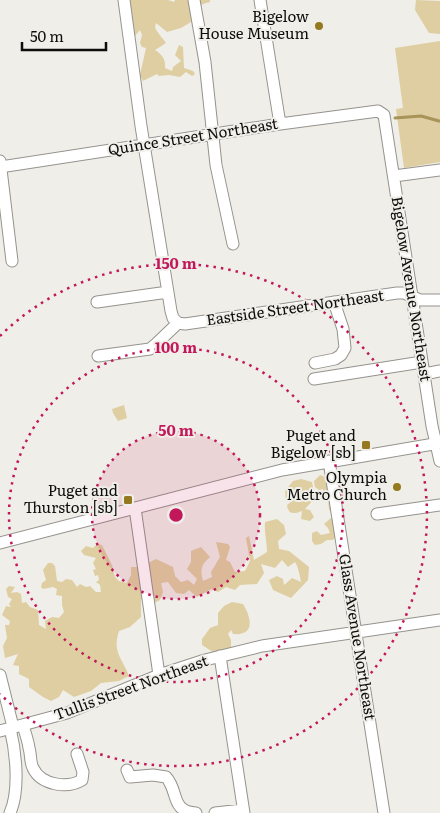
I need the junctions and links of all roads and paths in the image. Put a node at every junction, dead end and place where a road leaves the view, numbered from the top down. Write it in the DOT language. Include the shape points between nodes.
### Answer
graph roads {
  1 [pos="124,0"];
  2 [pos="194,0"];
  3 [pos="260,0"];
  4 [pos="384,116"];
  5 [pos="280,124"];
  6 [pos="214,135"];
  7 [pos="144,144"];
  8 [pos="0,165"];
  9 [pos="440,170"];
  10 [pos="394,176"];
  11 [pos="233,244"];
  12 [pos="12,261"];
  13 [pos="168,292"];
  14 [pos="412,296"];
  15 [pos="440,300"];
  16 [pos="97,302"];
  17 [pos="334,302"];
  18 [pos="178,323"];
  19 [pos="98,356"];
  20 [pos="422,362"];
  21 [pos="315,363"];
  22 [pos="440,371"];
  23 [pos="424,374"];
  24 [pos="314,379"];
  25 [pos="438,443"];
  26 [pos="329,461"];
  27 [pos="440,461"];
  28 [pos="440,505"];
  29 [pos="135,508"];
  30 [pos="377,514"];
  31 [pos="0,543"];
  32 [pos="440,620"];
  33 [pos="356,631"];
  34 [pos="220,656"];
  35 [pos="159,675"];
  36 [pos="0,676"];
  37 [pos="12,728"];
  38 [pos="77,754"];
  39 [pos="127,770"];
  40 [pos="243,811"];
  41 [pos="10,813"];
  42 [pos="196,813"];
  43 [pos="215,813"];
  44 [pos="384,813"];
  1 -- 7 [label="street"];
  2 -- 6 [label="street"];
  3 -- 5 [label="street"];
  4 -- 5 [label="street, Quince Street Northeast" via="378,111 370,111"];
  4 -- 10 [label="street, Bigelow Avenue Northeast"];
  5 -- 6 [label="street, Quince Street Northeast"];
  6 -- 7 [label="street, Quince Street Northeast"];
  6 -- 11 [label="street" via="216,165"];
  7 -- 8 [label="street, Quince Street Northeast"];
  7 -- 13 [label="street"];
  8 -- 12 [label="street"];
  9 -- 10 [label="street"];
  10 -- 14 [label="street, Bigelow Avenue Northeast"];
  13 -- 16 [label="street"];
  13 -- 18 [label="street" via="173,318"];
  14 -- 15 [label="street, Eastside Street Northeast" via="422,300"];
  14 -- 17 [label="street, Eastside Street Northeast" via="397,293"];
  14 -- 20 [label="street, Bigelow Avenue Northeast"];
  17 -- 18 [label="street, Eastside Street Northeast"];
  17 -- 21 [label="street" via="342,322 345,348 336,359"];
  18 -- 19 [label="street" via="150,349"];
  20 -- 23 [label="street, Bigelow Avenue Northeast"];
  20 -- 24 [label="street"];
  22 -- 23 [label="street"];
  23 -- 25 [label="street, Bigelow Avenue Northeast"];
  25 -- 26 [label="street"];
  25 -- 27 [label="street, Bigelow Avenue Northeast"];
  26 -- 29 [label="street"];
  26 -- 33 [label="street, Glass Avenue Northeast"];
  28 -- 30 [label="street"];
  29 -- 31 [label="street"];
  29 -- 35 [label="street"];
  32 -- 33 [label="street, Tullis Street Northeast"];
  33 -- 34 [label="street, Tullis Street Northeast" via="253,647"];
  33 -- 44 [label="street, Glass Avenue Northeast"];
  34 -- 35 [label="street, Tullis Street Northeast"];
  34 -- 40 [label="street"];
  35 -- 37 [label="street, Tullis Street Northeast" via="67,713"];
  36 -- 37 [label="street"];
  37 -- 38 [label="street" via="29,746 33,768 44,780 60,785 74,785 82,780"];
  37 -- 41 [label="street" via="16,792"];
  39 -- 42 [label="street" via="130,777 166,777 180,807"];
  40 -- 43 [label="street"];
}
